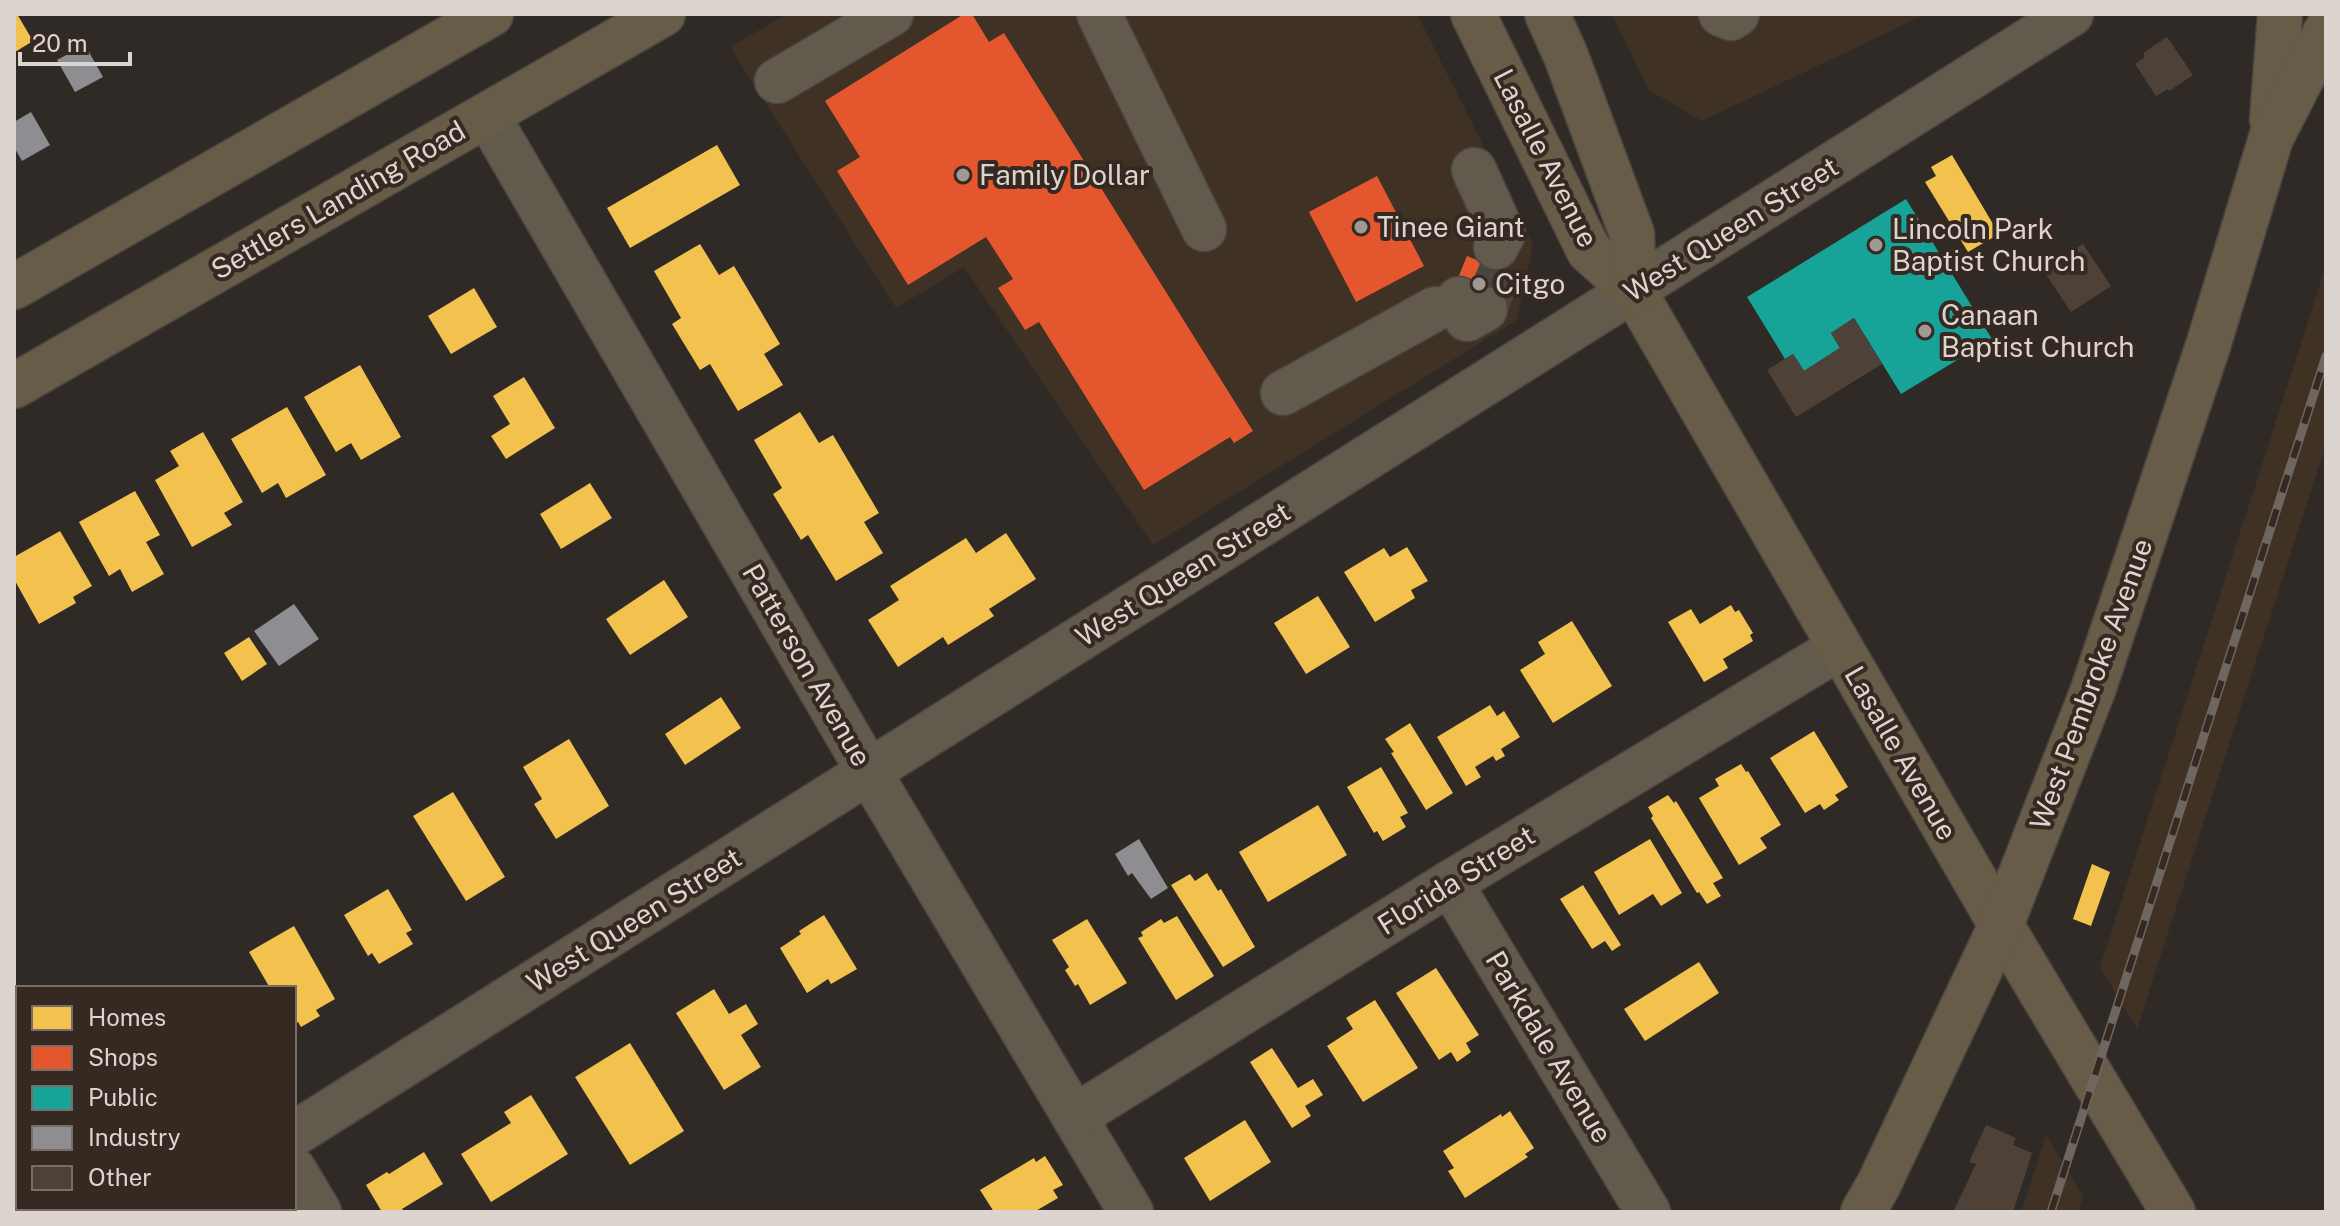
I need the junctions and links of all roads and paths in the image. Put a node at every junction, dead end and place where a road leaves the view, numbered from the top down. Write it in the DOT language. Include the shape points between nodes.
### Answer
graph roads {
  1 [pos="491,14"];
  2 [pos="663,14"];
  3 [pos="891,14"];
  4 [pos="1099,14"];
  5 [pos="1473,14"];
  6 [pos="1547,14"];
  7 [pos="1721,14"];
  8 [pos="1737,14"];
  9 [pos="2071,14"];
  10 [pos="2280,14"];
  11 [pos="2326,31"];
  12 [pos="777,81"];
  13 [pos="487,115"];
  14 [pos="2271,138"];
  15 [pos="1474,170"];
  16 [pos="1204,229"];
  17 [pos="14,287"];
  18 [pos="1634,291"];
  19 [pos="14,386"];
  20 [pos="1283,393"];
  21 [pos="1839,648"];
  22 [pos="869,772"];
  23 [pos="1450,883"];
  24 [pos="2001,925"];
  25 [pos="1076,1116"];
  26 [pos="296,1133"];
  27 [pos="296,1173"];
  28 [pos="319,1212"];
  29 [pos="1131,1212"];
  30 [pos="1648,1212"];
  31 [pos="1863,1212"];
  32 [pos="2173,1212"];
  1 -- 17 [label="main road"];
  2 -- 13 [label="main road, Settlers Landing Road"];
  3 -- 12 [label="street"];
  4 -- 16 [label="street"];
  5 -- 18 [label="main road, Lasalle Avenue" via="1589,251"];
  6 -- 18 [label="main road, Lasalle Avenue" via="1632,234"];
  7 -- 8 [label="street"];
  9 -- 18 [label="street, West Queen Street"];
  10 -- 14 [label="main road, West Pembroke Avenue"];
  11 -- 14 [label="main road, West Pembroke Avenue"];
  13 -- 19 [label="main road, Settlers Landing Road"];
  13 -- 22 [label="street, Patterson Avenue"];
  14 -- 24 [label="main road, West Pembroke Avenue" via="2093,690"];
  15 -- 20 [label="street" via="1472,278"];
  18 -- 21 [label="main road, Lasalle Avenue"];
  18 -- 22 [label="street, West Queen Street"];
  21 -- 23 [label="street, Florida Street"];
  21 -- 24 [label="main road, Lasalle Avenue"];
  22 -- 25 [label="street, Patterson Avenue"];
  22 -- 26 [label="street, West Queen Street"];
  23 -- 25 [label="street, Florida Street"];
  23 -- 30 [label="street, Parkdale Avenue"];
  24 -- 31 [label="main road, West Pembroke Avenue"];
  24 -- 32 [label="main road, Lasalle Avenue"];
  25 -- 29 [label="street, Patterson Avenue"];
  27 -- 28 [label="street"];
}
